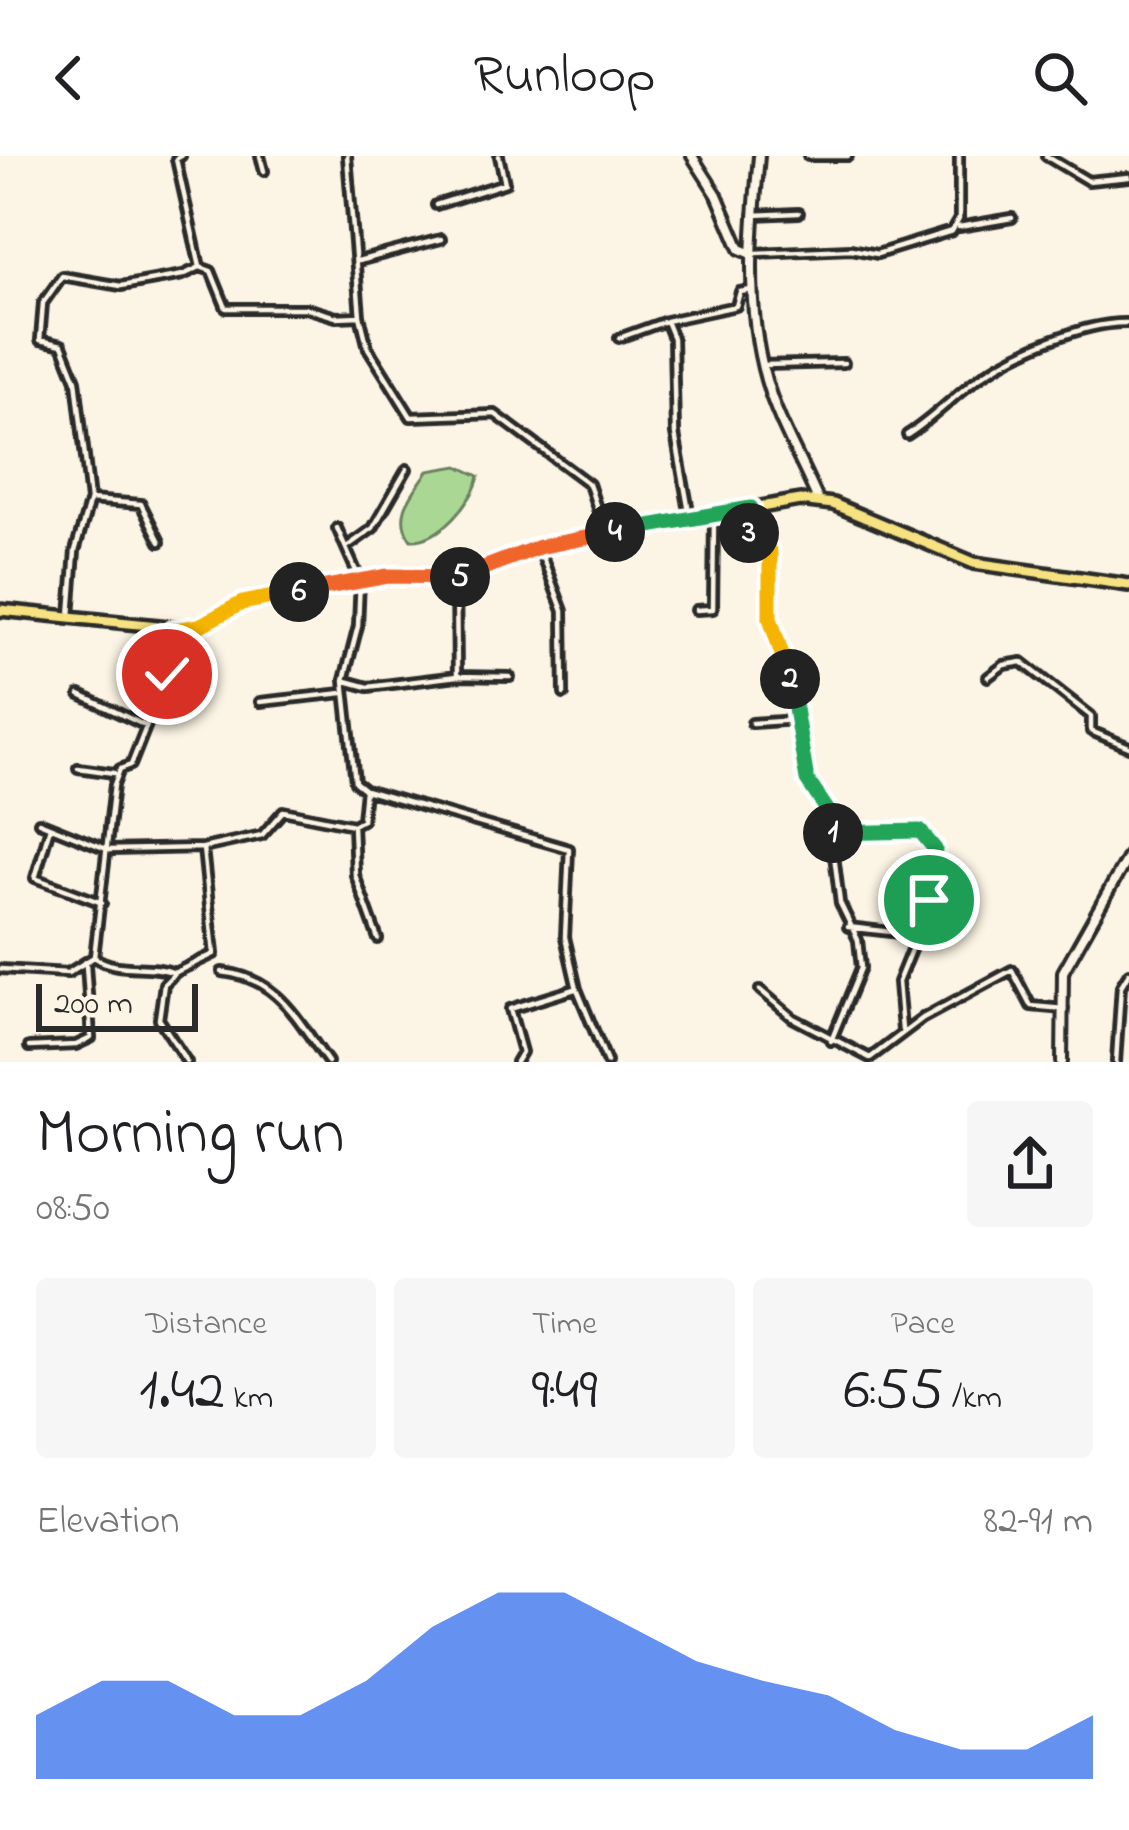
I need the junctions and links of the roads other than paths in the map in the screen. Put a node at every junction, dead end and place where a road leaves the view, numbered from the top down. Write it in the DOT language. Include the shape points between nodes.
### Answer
graph roads {
  1 [pos="181,156"];
  2 [pos="260,156"];
  3 [pos="346,156"];
  4 [pos="499,156"];
  5 [pos="692,156"];
  6 [pos="758,156"];
  7 [pos="808,156"];
  8 [pos="848,156"];
  9 [pos="959,156"];
  10 [pos="1046,156"];
  11 [pos="265,171"];
  12 [pos="1129,177"];
  13 [pos="436,205"];
  14 [pos="799,213"];
  15 [pos="753,215"];
  16 [pos="1012,218"];
  17 [pos="956,227"];
  18 [pos="441,239"];
  19 [pos="750,253"];
  20 [pos="358,261"];
  21 [pos="200,267"];
  22 [pos="752,290"];
  23 [pos="360,316"];
  24 [pos="666,321"];
  25 [pos="1129,323"];
  26 [pos="620,338"];
  27 [pos="844,363"];
  28 [pos="763,365"];
  29 [pos="907,435"];
  30 [pos="406,470"];
  31 [pos="90,500"];
  32 [pos="818,500"];
  33 [pos="751,508"];
  34 [pos="713,514"];
  35 [pos="691,517"];
  36 [pos="337,529"];
  37 [pos="606,534"];
  38 [pos="160,542"];
  39 [pos="348,546"];
  40 [pos="539,547"];
  41 [pos="1129,572"];
  42 [pos="456,578"];
  43 [pos="360,580"];
  44 [pos="1125,585"];
  45 [pos="0,610"];
  46 [pos="696,610"];
  47 [pos="70,616"];
  48 [pos="188,629"];
  49 [pos="174,630"];
  50 [pos="201,659"];
  51 [pos="457,676"];
  52 [pos="511,677"];
  53 [pos="988,677"];
  54 [pos="344,680"];
  55 [pos="343,693"];
  56 [pos="565,694"];
  57 [pos="80,695"];
  58 [pos="260,702"];
  59 [pos="797,720"];
  60 [pos="752,723"];
  61 [pos="146,726"];
  62 [pos="1129,746"];
  63 [pos="78,768"];
  64 [pos="117,774"];
  65 [pos="364,790"];
  66 [pos="39,822"];
  67 [pos="353,825"];
  68 [pos="50,826"];
  69 [pos="833,833"];
  70 [pos="203,848"];
  71 [pos="109,850"];
  72 [pos="1129,855"];
  73 [pos="102,903"];
  74 [pos="848,927"];
  75 [pos="917,934"];
  76 [pos="378,940"];
  77 [pos="94,957"];
  78 [pos="86,965"];
  79 [pos="0,969"];
  80 [pos="222,972"];
  81 [pos="175,973"];
  82 [pos="1129,973"];
  83 [pos="577,988"];
  84 [pos="760,990"];
  85 [pos="1064,1010"];
  86 [pos="903,1034"];
  87 [pos="1119,1035"];
  88 [pos="1129,1036"];
  89 [pos="831,1041"];
  90 [pos="29,1047"];
  91 [pos="871,1060"];
  92 [pos="188,1062"];
  93 [pos="328,1062"];
  94 [pos="516,1062"];
  95 [pos="607,1062"];
  96 [pos="1062,1062"];
  97 [pos="1116,1062"];
  1 -- 21 [label="street"];
  2 -- 11 [label="street"];
  3 -- 20 [label="street"];
  4 -- 13 [label="street" via="506,183"];
  5 -- 19 [label="main road" via="740,249"];
  6 -- 15 [label="main road"];
  7 -- 8 [label="street"];
  9 -- 17 [label="street"];
  10 -- 12 [label="street" via="1088,181"];
  14 -- 15 [label="street"];
  15 -- 19 [label="main road"];
  16 -- 17 [label="street"];
  17 -- 19 [label="street" via="878,254"];
  18 -- 20 [label="street"];
  19 -- 22 [label="main road"];
  20 -- 23 [label="street"];
  21 -- 23 [label="street" via="236,312 306,308"];
  21 -- 31 [label="street" via="121,286 62,276 49,290 40,340 62,345 69,358"];
  22 -- 24 [label="street" via="740,292 740,304"];
  22 -- 28 [label="main road"];
  23 -- 37 [label="street" via="368,348 411,417 495,414 589,484"];
  24 -- 26 [label="street"];
  24 -- 35 [label="street"];
  25 -- 29 [label="street" via="1099,322 1051,341 972,382"];
  27 -- 28 [label="street"];
  28 -- 32 [label="main road"];
  30 -- 39 [label="street" via="373,528"];
  31 -- 38 [label="street" via="141,504"];
  31 -- 47 [label="street" via="75,551"];
  32 -- 33 [label="main road"];
  32 -- 44 [label="main road" via="974,563"];
  33 -- 34 [label="main road"];
  33 -- 59 [label="street" via="750,541 770,552 770,618"];
  34 -- 35 [label="main road"];
  34 -- 46 [label="street" via="713,609"];
  35 -- 37 [label="main road"];
  36 -- 39 [label="street"];
  37 -- 40 [label="main road"];
  39 -- 43 [label="street"];
  40 -- 42 [label="main road"];
  40 -- 56 [label="street" via="562,610"];
  41 -- 44 [label="street"];
  42 -- 43 [label="main road"];
  42 -- 51 [label="street"];
  43 -- 48 [label="main road" via="242,603"];
  43 -- 54 [label="street"];
  45 -- 47 [label="main road"];
  47 -- 49 [label="main road"];
  48 -- 49 [label="main road"];
  48 -- 50 [label="street"];
  49 -- 61 [label="street"];
  51 -- 52 [label="street"];
  51 -- 54 [label="street" via="368,687"];
  53 -- 62 [label="street" via="1022,662 1091,716 1091,731"];
  54 -- 55 [label="street"];
  55 -- 58 [label="street"];
  55 -- 65 [label="street" via="355,782"];
  57 -- 61 [label="street"];
  59 -- 60 [label="street"];
  59 -- 69 [label="street" via="807,780"];
  61 -- 64 [label="street" via="131,765"];
  63 -- 64 [label="street"];
  64 -- 71 [label="street"];
  65 -- 67 [label="street" via="362,820"];
  65 -- 83 [label="street" via="569,849 565,937"];
  66 -- 68 [label="street"];
  67 -- 70 [label="street" via="283,811 262,835"];
  67 -- 76 [label="street" via="355,875"];
  68 -- 71 [label="street"];
  68 -- 73 [label="street" via="35,878"];
  69 -- 74 [label="street"];
  69 -- 75 [label="street" via="913,830 933,844 933,881"];
  70 -- 71 [label="street"];
  70 -- 81 [label="street" via="214,954"];
  71 -- 73 [label="street"];
  72 -- 85 [label="main road" via="1063,972"];
  73 -- 77 [label="street"];
  74 -- 75 [label="street"];
  74 -- 89 [label="street" via="859,940 861,968"];
  75 -- 86 [label="street" via="898,982"];
  77 -- 78 [label="street"];
  77 -- 81 [label="street" via="117,968 153,964"];
  78 -- 79 [label="street" via="68,973"];
  78 -- 90 [label="street" via="91,1038"];
  80 -- 93 [label="street" via="283,997"];
  81 -- 92 [label="street" via="164,985 159,1019"];
  82 -- 87 [label="street"];
  83 -- 94 [label="street" via="510,1009 523,1052"];
  83 -- 95 [label="street"];
  84 -- 89 [label="street"];
  85 -- 86 [label="street" via="1031,1006 1012,970"];
  85 -- 96 [label="main road"];
  86 -- 91 [label="street"];
  87 -- 88 [label="street"];
  87 -- 97 [label="street"];
  89 -- 91 [label="street"];
}
